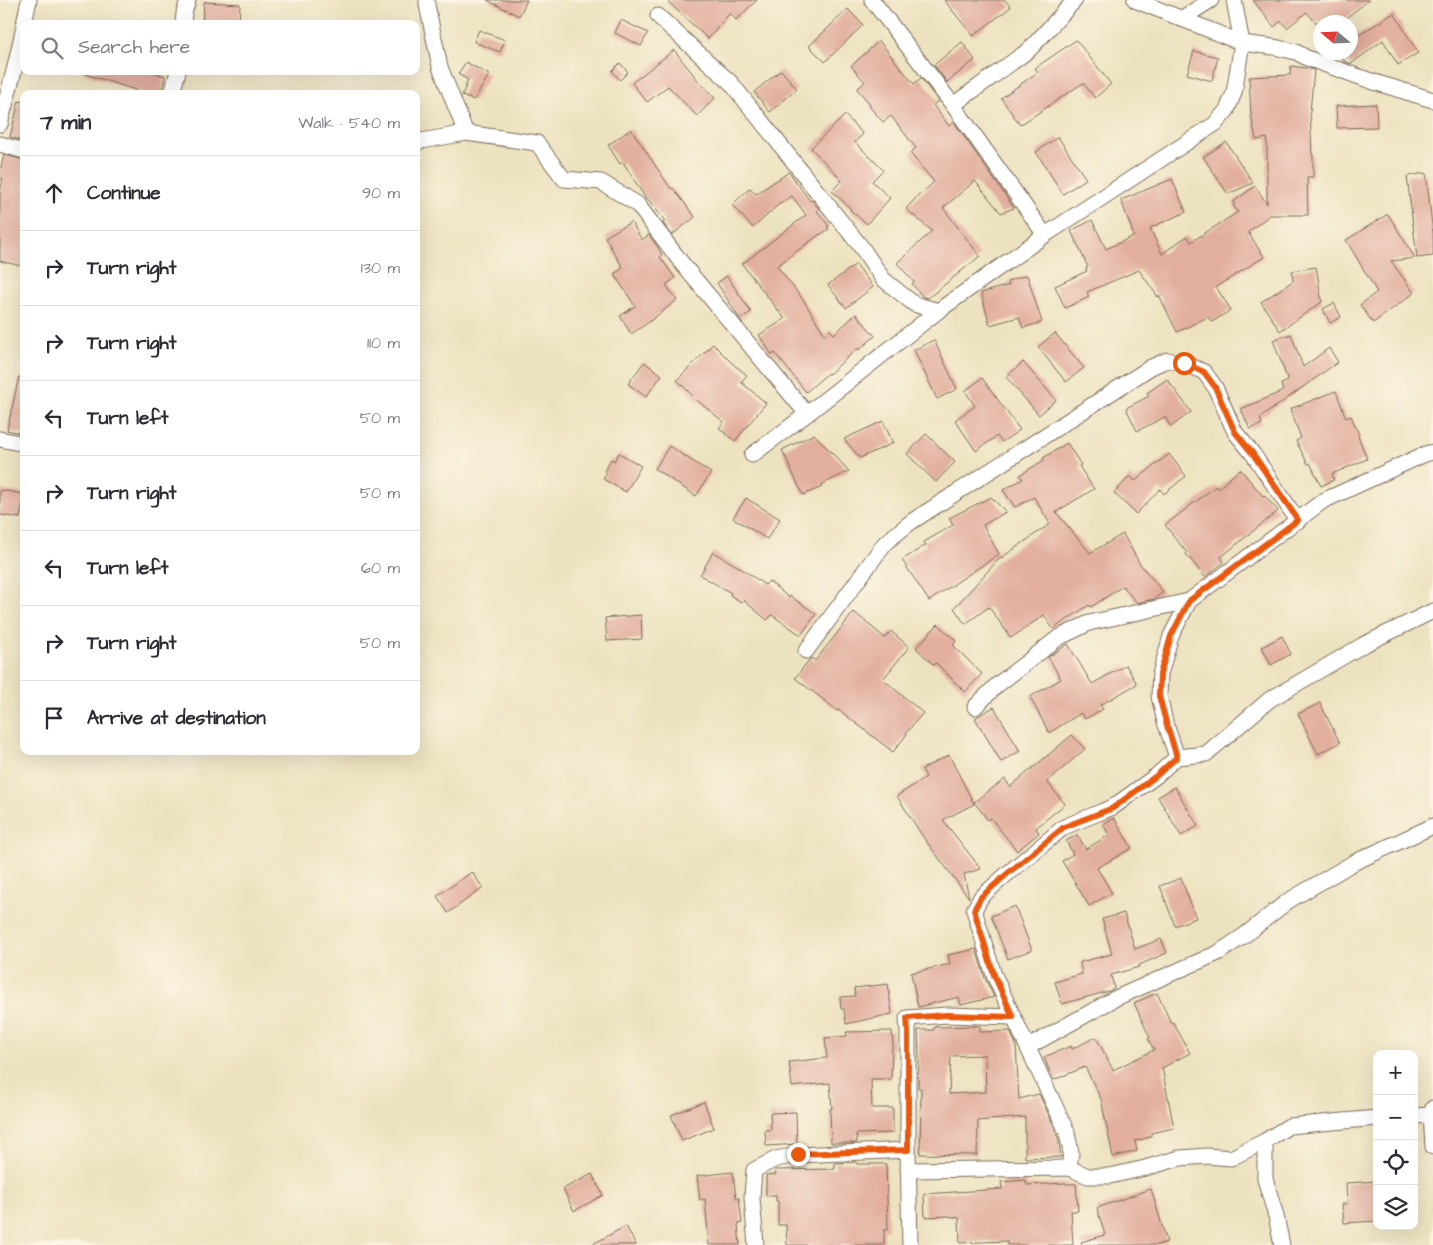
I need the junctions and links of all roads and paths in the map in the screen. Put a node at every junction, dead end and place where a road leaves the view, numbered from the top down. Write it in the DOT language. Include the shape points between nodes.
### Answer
graph roads {
  1 [pos="29,0"];
  2 [pos="188,0"];
  3 [pos="427,0"];
  4 [pos="872,0"];
  5 [pos="1075,0"];
  6 [pos="1135,0"];
  7 [pos="1211,0"];
  8 [pos="1234,0"];
  9 [pos="658,16"];
  10 [pos="1180,19"];
  11 [pos="25,20"];
  12 [pos="183,20"];
  13 [pos="1242,43"];
  14 [pos="20,44"];
  15 [pos="177,75"];
  16 [pos="173,90"];
  17 [pos="1433,100"];
  18 [pos="953,105"];
  19 [pos="0,124"];
  20 [pos="466,133"];
  21 [pos="420,141"];
  22 [pos="0,144"];
  23 [pos="20,150"];
  24 [pos="1045,235"];
  25 [pos="938,311"];
  26 [pos="807,414"];
  27 [pos="0,440"];
  28 [pos="20,443"];
  29 [pos="1433,452"];
  30 [pos="752,455"];
  31 [pos="1298,520"];
  32 [pos="1189,601"];
  33 [pos="1433,611"];
  34 [pos="806,651"];
  35 [pos="976,708"];
  36 [pos="1177,757"];
  37 [pos="1433,826"];
  38 [pos="1013,1017"];
  39 [pos="1028,1047"];
  40 [pos="1432,1111"];
  41 [pos="1418,1115"];
  42 [pos="1373,1118"];
  43 [pos="1265,1141"];
  44 [pos="1433,1147"];
  45 [pos="908,1150"];
  46 [pos="1069,1168"];
  47 [pos="908,1170"];
  48 [pos="756,1245"];
  49 [pos="910,1245"];
  50 [pos="1282,1245"];
  1 -- 11 [label="street"];
  2 -- 12 [label="street"];
  3 -- 20 [label="street" via="440,67"];
  4 -- 18 [label="street"];
  5 -- 18 [label="street" via="1029,50"];
  6 -- 10 [label="street"];
  7 -- 10 [label="street"];
  8 -- 13 [label="street"];
  9 -- 25 [label="street" via="731,83 883,279 914,304"];
  10 -- 13 [label="street"];
  13 -- 17 [label="street" via="1296,52 1371,81"];
  13 -- 24 [label="street" via="1234,93 1227,110 1215,124"];
  14 -- 19 [label="street"];
  15 -- 16 [label="street"];
  18 -- 24 [label="street"];
  20 -- 21 [label="street"];
  20 -- 26 [label="street" via="537,143 564,179 602,182 637,204"];
  22 -- 23 [label="street"];
  24 -- 25 [label="street"];
  25 -- 26 [label="street"];
  26 -- 30 [label="street"];
  27 -- 28 [label="street"];
  29 -- 31 [label="street" via="1323,501"];
  31 -- 32 [label="street"];
  31 -- 34 [label="street" via="1235,432 1215,387 1204,372 1167,360 1150,367 911,522 885,543"];
  32 -- 35 [label="street" via="1089,623 1058,638 996,686"];
  32 -- 36 [label="street" via="1171,636 1160,674 1159,696"];
  33 -- 36 [label="street" via="1363,645 1269,700 1206,754"];
  36 -- 38 [label="street" via="1113,808 1064,827 981,897 974,910 994,975"];
  37 -- 39 [label="street" via="1353,863 1304,891 1218,953 1116,998"];
  38 -- 39 [label="street"];
  38 -- 45 [label="street" via="947,1015 907,1018"];
  39 -- 46 [label="street" via="1067,1132 1071,1153"];
  40 -- 41 [label="street"];
  40 -- 44 [label="street"];
  42 -- 43 [label="street" via="1289,1126"];
  43 -- 46 [label="street" via="1231,1158 1180,1158 1110,1176 1088,1176"];
  43 -- 50 [label="street" via="1265,1179"];
  45 -- 47 [label="street"];
  45 -- 48 [label="street" via="798,1154 776,1159 754,1170 752,1198"];
  46 -- 47 [label="street"];
  47 -- 49 [label="street"];
}
